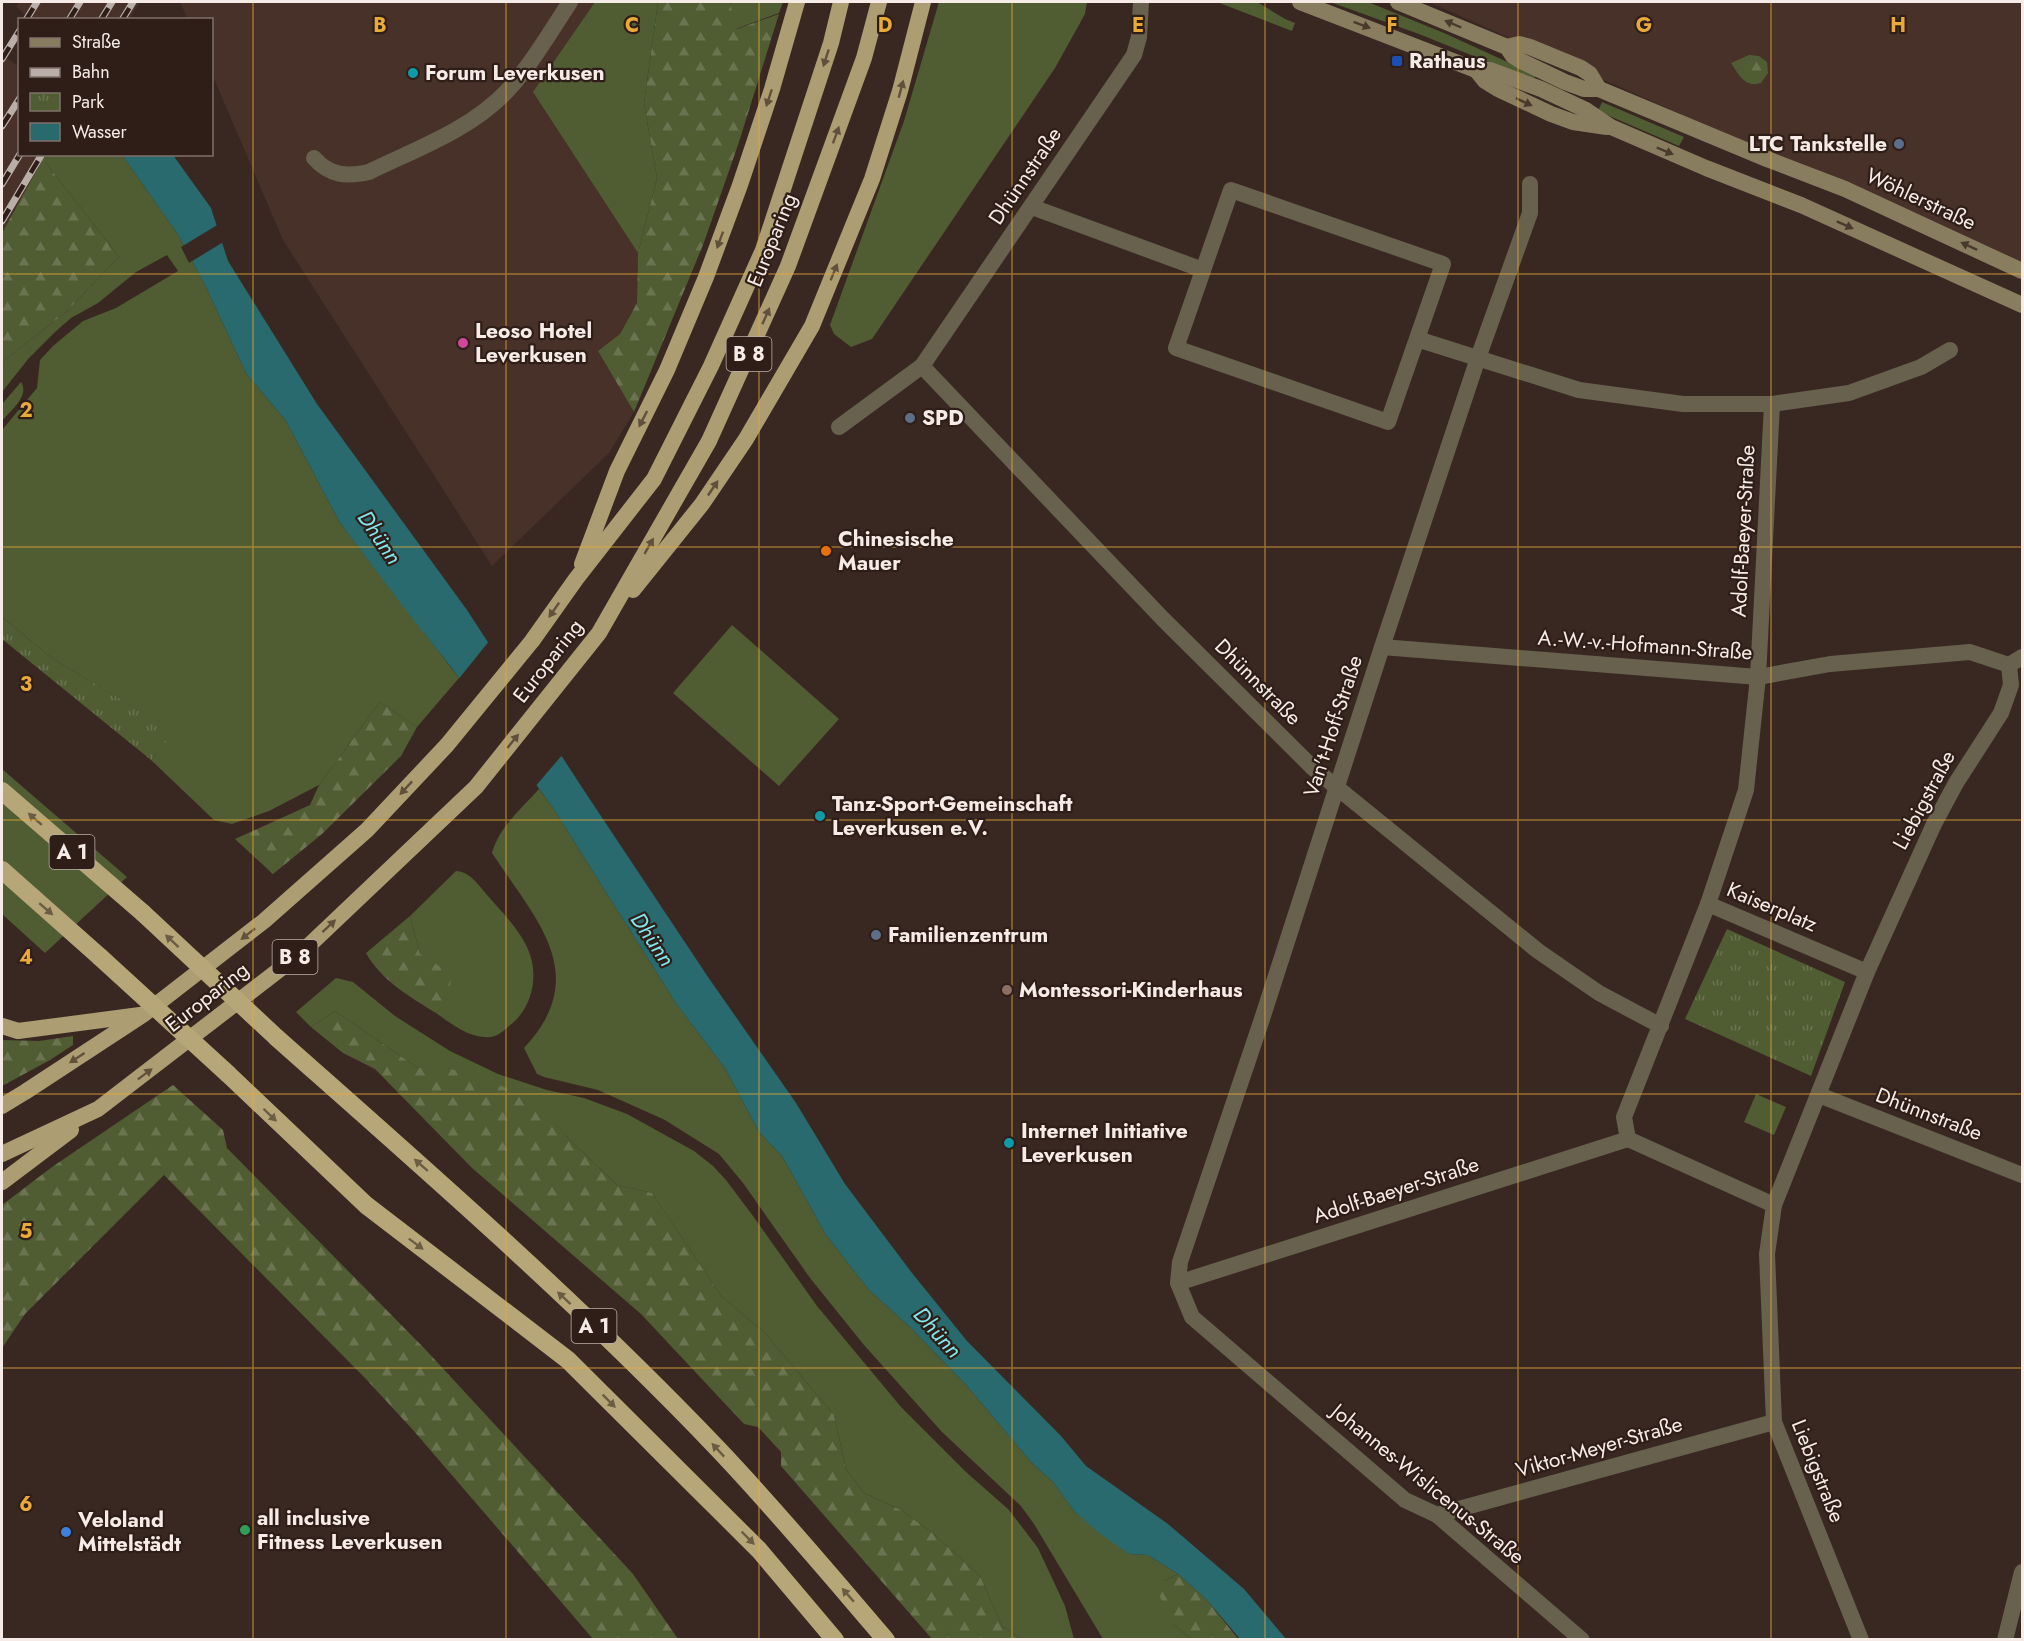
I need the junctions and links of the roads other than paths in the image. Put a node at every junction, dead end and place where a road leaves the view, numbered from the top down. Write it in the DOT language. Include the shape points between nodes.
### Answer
graph roads {
  1 [pos="570,2"];
  2 [pos="797,2"];
  3 [pos="841,2"];
  4 [pos="879,2"];
  5 [pos="1141,2"];
  6 [pos="1300,2"];
  7 [pos="1398,2"];
  8 [pos="922,3"];
  9 [pos="314,158"];
  10 [pos="1530,184"];
  11 [pos="1032,207"];
  12 [pos="1203,270"];
  13 [pos="2022,271"];
  14 [pos="2022,305"];
  15 [pos="1417,339"];
  16 [pos="1950,350"];
  17 [pos="1478,358"];
  18 [pos="922,366"];
  19 [pos="1772,404"];
  20 [pos="838,427"];
  21 [pos="576,579"];
  22 [pos="599,633"];
  23 [pos="1382,647"];
  24 [pos="2016,661"];
  25 [pos="1758,677"];
  26 [pos="1337,787"];
  27 [pos="2,791"];
  28 [pos="2,870"];
  29 [pos="1708,904"];
  30 [pos="1867,972"];
  31 [pos="144,1014"];
  32 [pos="2,1026"];
  33 [pos="1661,1026"];
  34 [pos="1819,1095"];
  35 [pos="2,1106"];
  36 [pos="98,1109"];
  37 [pos="1628,1139"];
  38 [pos="2,1154"];
  39 [pos="2022,1175"];
  40 [pos="2,1182"];
  41 [pos="1774,1205"];
  42 [pos="1178,1283"];
  43 [pos="1774,1422"];
  44 [pos="1437,1515"];
  45 [pos="2022,1572"];
  46 [pos="835,1640"];
  47 [pos="886,1640"];
  48 [pos="1582,1640"];
  49 [pos="1862,1640"];
  50 [pos="2005,1640"];
  1 -- 9 [label="street" via="508,90 463,126 369,172 334,173"];
  2 -- 21 [label="highway, one-way" via="772,89 706,278 667,370 617,471"];
  3 -- 21 [label="highway, Europaring / B 8, one-way" via="763,250 711,366 654,479"];
  22 -- 4 [label="highway, Europaring / B 8, one-way" via="709,441 788,266 864,58"];
  5 -- 11 [label="street, Dhünnstraße" via="1134,55"];
  6 -- 14 [label="main road, one-way" via="1476,70 1498,89 1551,114 1573,122 1611,127 1801,205"];
  13 -- 7 [label="main road, Wöhlerstraße, one-way" via="1845,189 1599,89 1581,68 1530,47 1507,47"];
  22 -- 8 [label="highway, one-way" via="702,504 746,439 812,326 872,179"];
  10 -- 17 [label="street, Van't-Hoff-Straße" via="1530,213"];
  11 -- 12 [label="street"];
  11 -- 18 [label="street, Dhünnstraße"];
  12 -- 15 [label="street" via="1231,190 1443,264"];
  12 -- 15 [label="street" via="1176,348 1388,422"];
  15 -- 17 [label="street"];
  16 -- 19 [label="street" via="1921,367 1849,393"];
  17 -- 19 [label="street" via="1579,390 1683,404"];
  17 -- 23 [label="street, Van't-Hoff-Straße"];
  18 -- 20 [label="street, Dhünnstraße"];
  18 -- 26 [label="street, Dhünnstraße" via="1163,619 1313,768"];
  19 -- 25 [label="street, Adolf-Baeyer-Straße"];
  21 -- 31 [label="highway, Europaring / B 8, one-way" via="532,641 447,745 367,830 264,921"];
  36 -- 22 [label="highway, Europaring / B 8, one-way" via="301,952 476,787"];
  23 -- 25 [label="street, A.-W.-v.-Hofmann-Straße"];
  23 -- 26 [label="street, Van't-Hoff-Straße"];
  24 -- 25 [label="street, A.-W.-v.-Hofmann-Straße" via="1970,652 1830,664"];
  24 -- 30 [label="street, Liebigstraße" via="2001,713 1934,824"];
  25 -- 29 [label="street, Adolf-Baeyer-Straße" via="1746,790"];
  26 -- 33 [label="street, Dhünnstraße" via="1538,951 1599,993"];
  26 -- 42 [label="street, Van't-Hoff-Straße" via="1180,1262"];
  47 -- 27 [label="highway, A 1, one-way, bridge" via="718,1450 607,1338 143,913"];
  28 -- 46 [label="highway, A 1, one-way, bridge" via="366,1205 568,1360 759,1550"];
  29 -- 30 [label="street, Kaiserplatz"];
  29 -- 33 [label="street, Kaiserplatz"];
  30 -- 34 [label="street"];
  31 -- 32 [label="highway" via="18,1031"];
  31 -- 35 [label="highway, Europaring / B 8, one-way"];
  33 -- 37 [label="street, Kaiserplatz" via="1624,1117"];
  34 -- 39 [label="street, Dhünnstraße"];
  34 -- 41 [label="street"];
  36 -- 38 [label="highway, Europaring / B 8"];
  36 -- 40 [label="highway"];
  37 -- 41 [label="street"];
  37 -- 42 [label="street, Adolf-Baeyer-Straße"];
  41 -- 43 [label="street, Liebigstraße" via="1767,1254"];
  42 -- 44 [label="street, Johannes-Wislicenus-Straße" via="1192,1317 1405,1500"];
  43 -- 44 [label="street, Viktor-Meyer-Straße"];
  43 -- 49 [label="street, Liebigstraße"];
  44 -- 48 [label="street, Johannes-Wislicenus-Straße"];
  45 -- 50 [label="street"];
}
